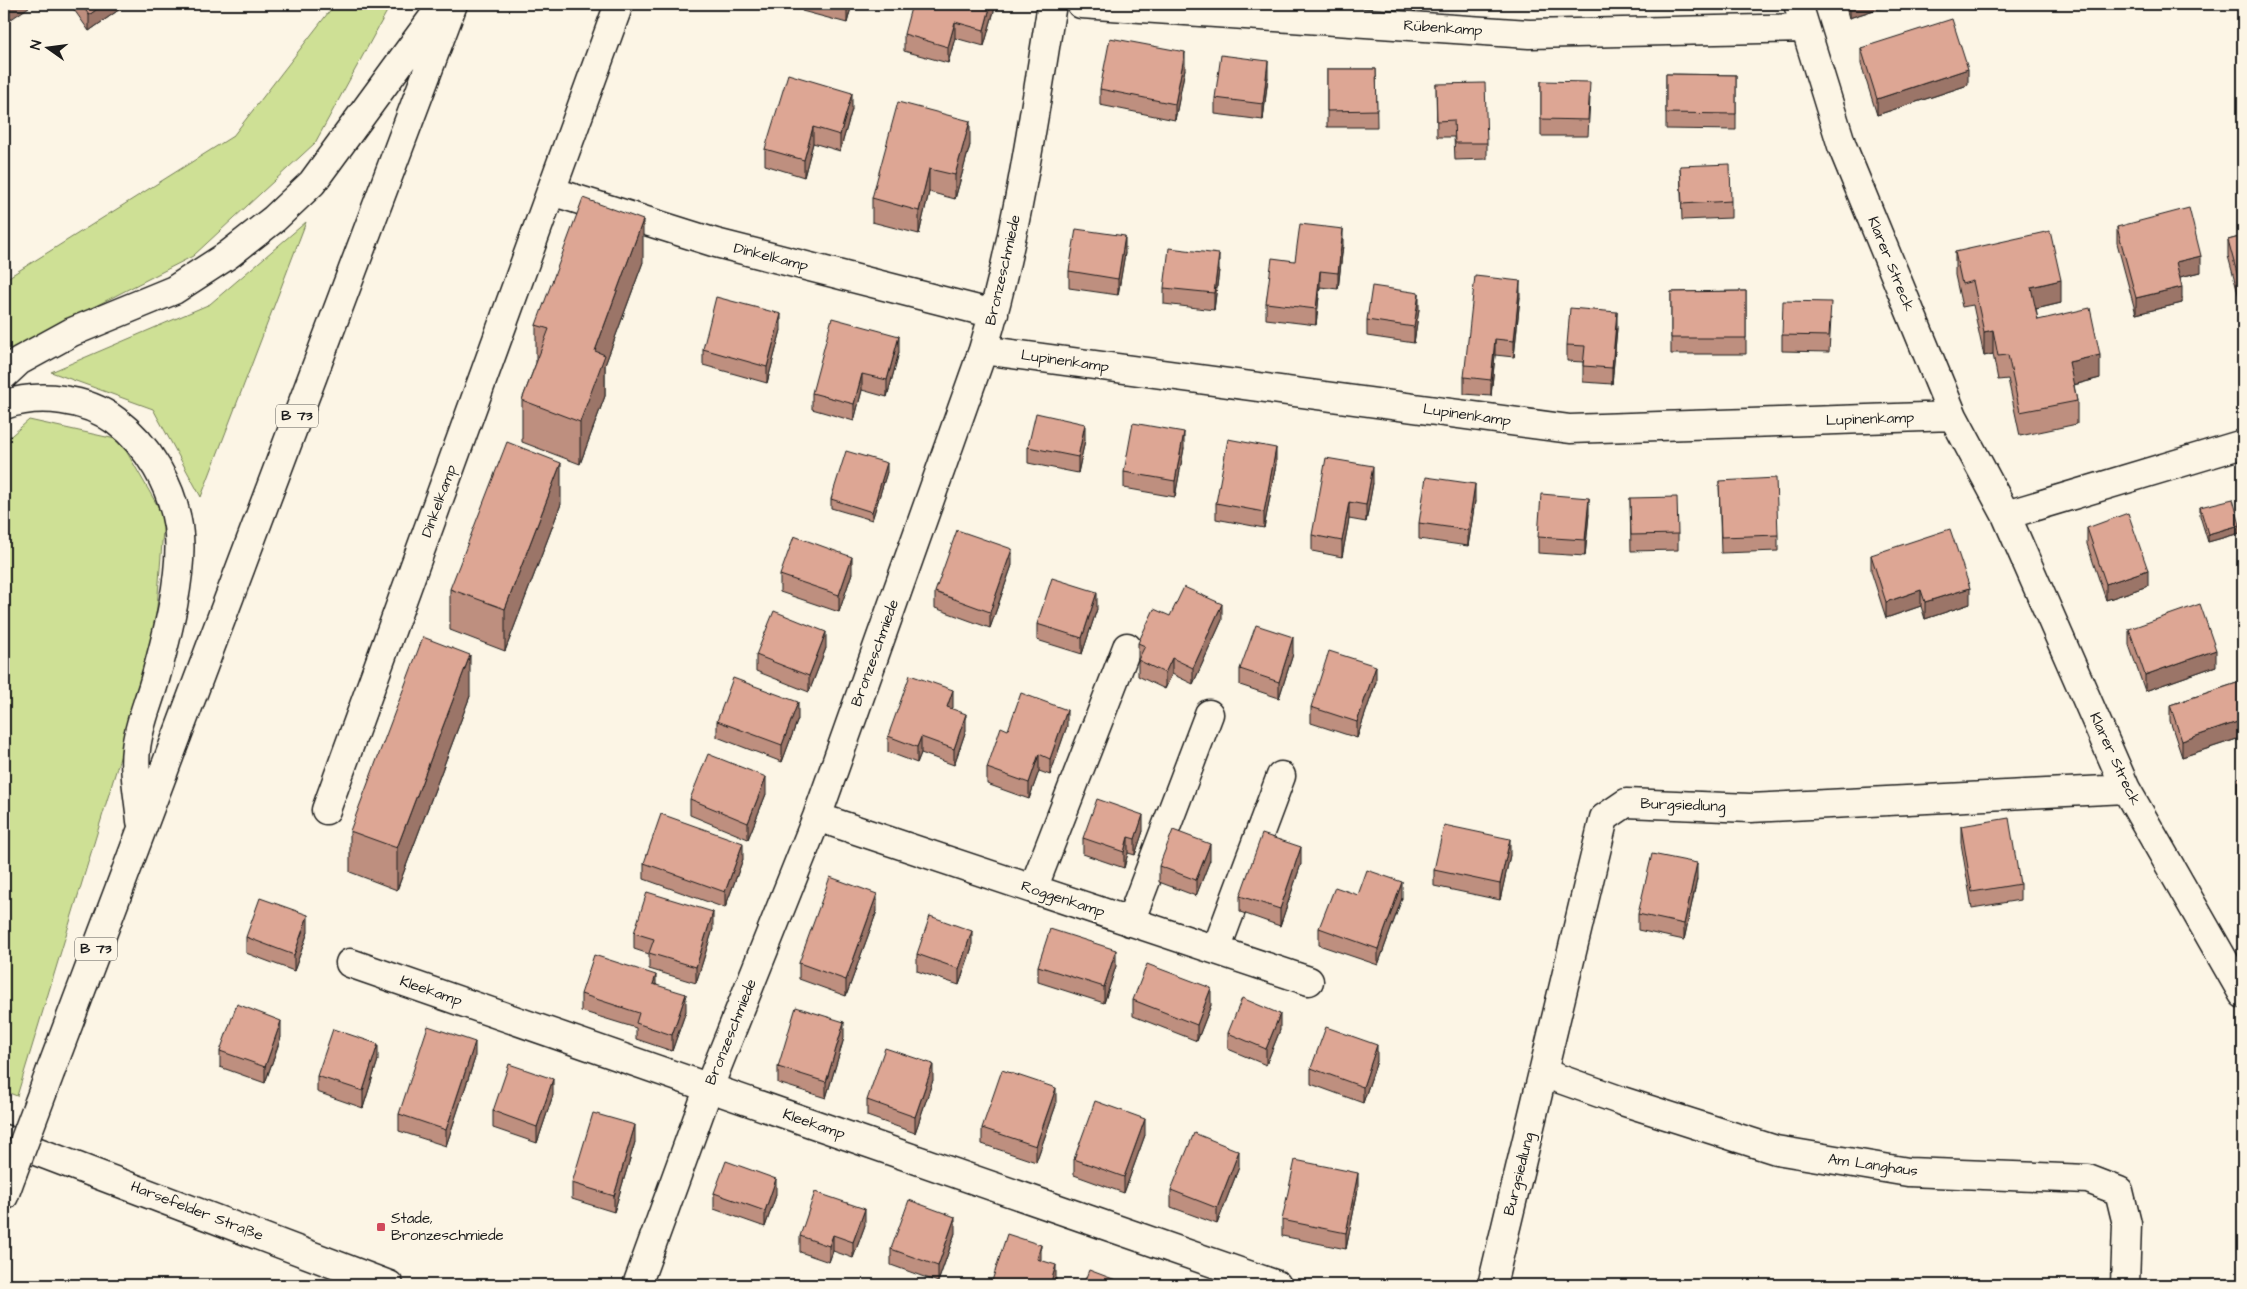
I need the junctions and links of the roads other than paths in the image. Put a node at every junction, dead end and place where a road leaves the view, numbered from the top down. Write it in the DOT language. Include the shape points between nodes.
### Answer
graph roads {
  1 [pos="442,4"];
  2 [pos="453,4"];
  3 [pos="619,4"];
  4 [pos="1052,4"];
  5 [pos="1081,4"];
  6 [pos="1802,16"];
  7 [pos="552,191"];
  8 [pos="994,314"];
  9 [pos="983,350"];
  10 [pos="4,374"];
  11 [pos="4,405"];
  12 [pos="1954,416"];
  13 [pos="2243,444"];
  14 [pos="2006,515"];
  15 [pos="1127,647"];
  16 [pos="1209,714"];
  17 [pos="1281,776"];
  18 [pos="2126,789"];
  19 [pos="326,810"];
  20 [pos="817,817"];
  21 [pos="142,828"];
  22 [pos="1033,889"];
  23 [pos="1130,922"];
  24 [pos="1216,950"];
  25 [pos="350,963"];
  26 [pos="1309,981"];
  27 [pos="2243,994"];
  28 [pos="1543,1073"];
  29 [pos="709,1087"];
  30 [pos="4,1139"];
  31 [pos="8,1185"];
  32 [pos="389,1285"];
  33 [pos="637,1285"];
  34 [pos="1277,1285"];
  35 [pos="1492,1285"];
  36 [pos="2125,1285"];
  1 -- 10 [label="street" via="312,183 274,219 228,255 174,290 72,332 20,361"];
  2 -- 21 [label="street, B 73"];
  3 -- 7 [label="street, Dinkelkamp"];
  4 -- 8 [label="street, Bronzeschmiede" via="1024,181"];
  5 -- 6 [label="street, Rübenkamp" via="1529,34"];
  6 -- 12 [label="street, Klarer Streck" via="1842,146"];
  7 -- 8 [label="street, Dinkelkamp" via="716,243"];
  7 -- 19 [label="street, Dinkelkamp"];
  8 -- 9 [label="street, Bronzeschmiede"];
  9 -- 12 [label="street, Lupinenkamp" via="1570,429"];
  9 -- 20 [label="street, Bronzeschmiede"];
  11 -- 21 [label="street" via="22,399 55,399 106,413 130,431 151,458 167,488 178,527 178,573 167,637 136,749"];
  12 -- 14 [label="street, Klarer Streck"];
  13 -- 14 [label="street"];
  14 -- 18 [label="street, Klarer Streck"];
  15 -- 22 [label="street"];
  16 -- 23 [label="street"];
  17 -- 24 [label="street"];
  18 -- 27 [label="street, Klarer Streck"];
  18 -- 28 [label="street, Burgsiedlung" via="1750,808 1626,803 1604,818"];
  20 -- 22 [label="street, Roggenkamp"];
  20 -- 29 [label="street, Bronzeschmiede"];
  21 -- 31 [label="street, B 73, bridge"];
  22 -- 23 [label="street, Roggenkamp"];
  23 -- 24 [label="street, Roggenkamp"];
  24 -- 26 [label="street, Roggenkamp"];
  25 -- 29 [label="street, Kleekamp"];
  28 -- 35 [label="street, Burgsiedlung"];
  28 -- 36 [label="street, Am Langhaus" via="1776,1150 1908,1172 2088,1179 2119,1191 2127,1224"];
  29 -- 33 [label="street, Bronzeschmiede"];
  29 -- 34 [label="street, Kleekamp"];
  30 -- 32 [label="street, Harsefelder Straße"];
}
